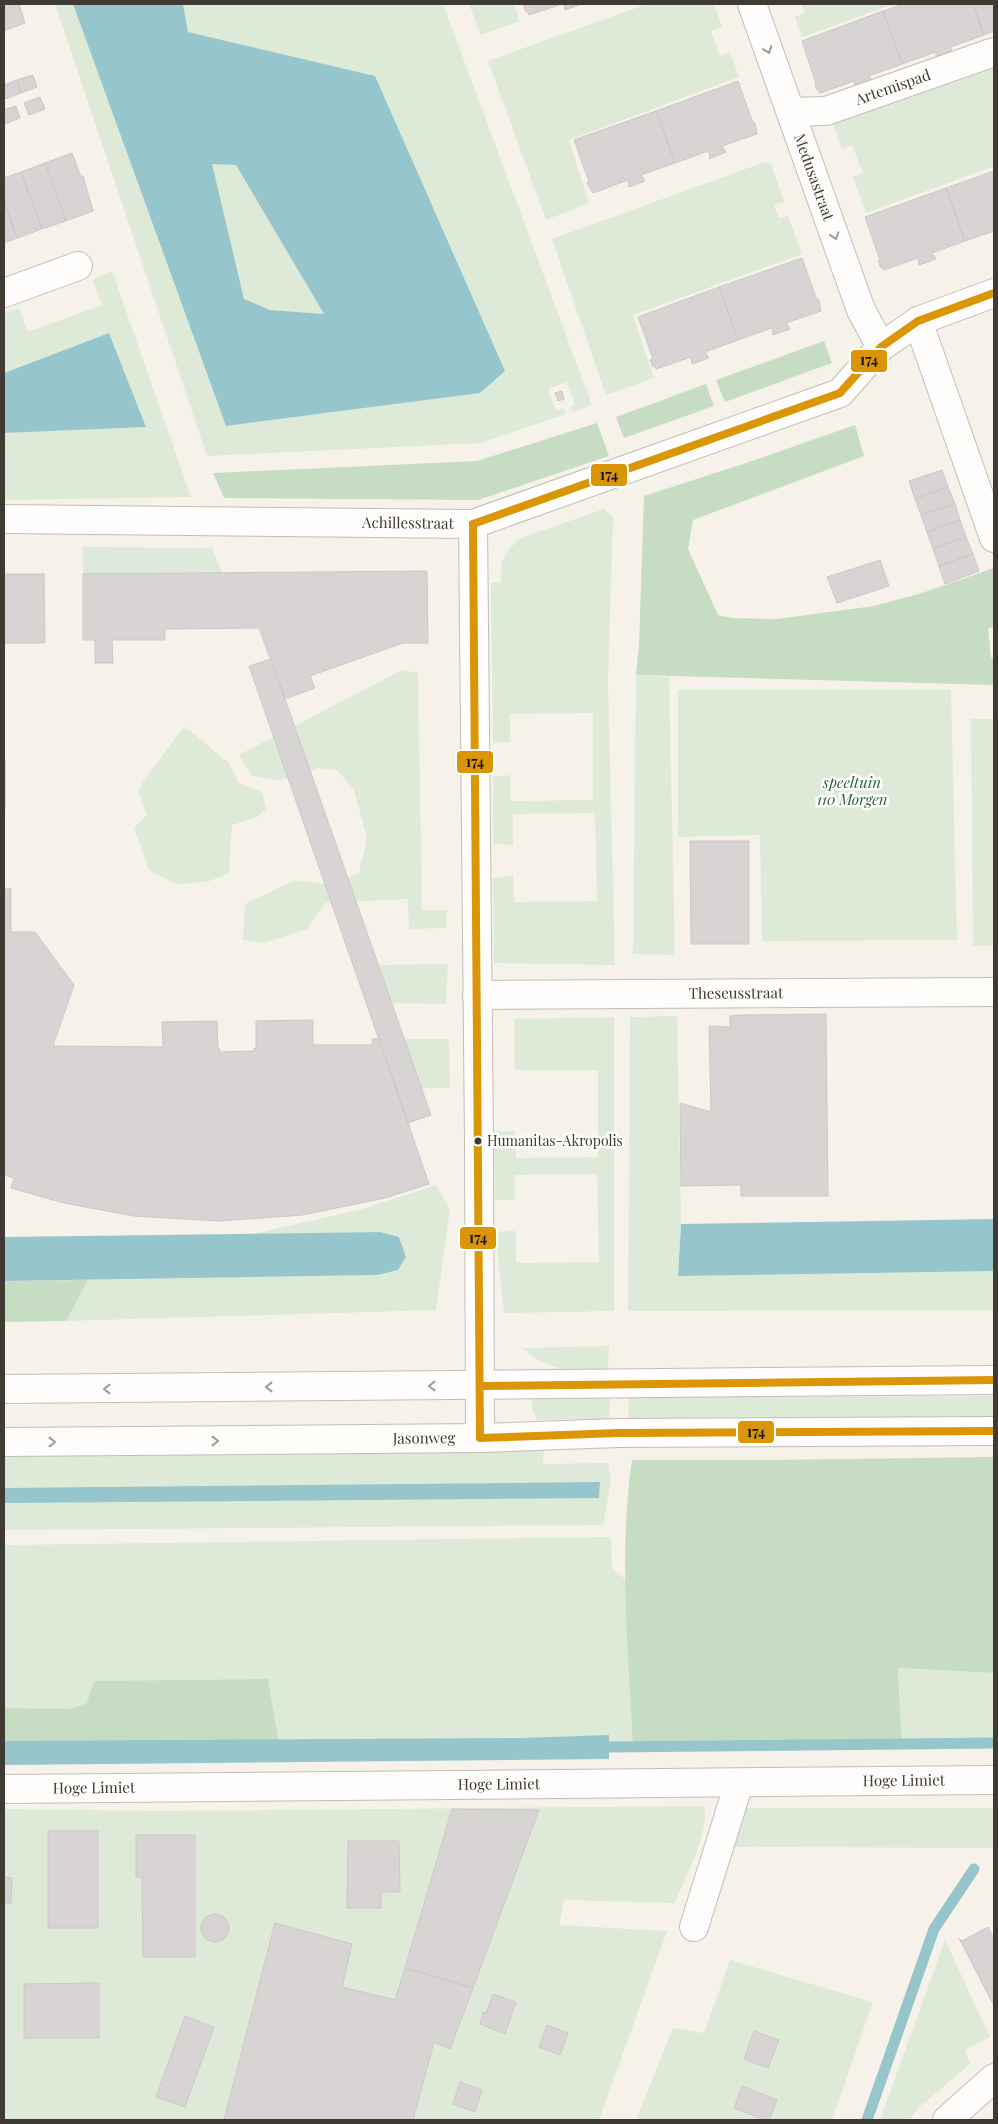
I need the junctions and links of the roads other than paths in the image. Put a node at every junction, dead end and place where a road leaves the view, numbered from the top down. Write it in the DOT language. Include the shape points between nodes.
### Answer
graph roads {
  1 [pos="752,4"];
  2 [pos="994,52"];
  3 [pos="791,112"];
  4 [pos="78,266"];
  5 [pos="4,293"];
  6 [pos="994,293"];
  7 [pos="918,321"];
  8 [pos="881,347"];
  9 [pos="4,519"];
  10 [pos="473,524"];
  11 [pos="994,538"];
  12 [pos="994,992"];
  13 [pos="477,995"];
  14 [pos="994,1380"];
  15 [pos="480,1386"];
  16 [pos="4,1389"];
  17 [pos="994,1431"];
  18 [pos="480,1438"];
  19 [pos="4,1442"];
  20 [pos="994,1780"];
  21 [pos="739,1783"];
  22 [pos="4,1789"];
  23 [pos="694,1927"];
  24 [pos="994,2078"];
  25 [pos="947,2120"];
  1 -- 3 [label="street, Medusastraat, one-way"];
  2 -- 3 [label="street, Artemispad" via="826,111"];
  3 -- 8 [label="street, Medusastraat, one-way" via="861,310"];
  4 -- 5 [label="street"];
  6 -- 7 [label="street, Achillesstraat"];
  7 -- 8 [label="street, Achillesstraat"];
  7 -- 11 [label="street"];
  8 -- 10 [label="street, Achillesstraat" via="840,394"];
  9 -- 10 [label="street, Achillesstraat"];
  10 -- 13 [label="street"];
  12 -- 13 [label="street, Theseusstraat"];
  13 -- 15 [label="street"];
  14 -- 15 [label="street"];
  15 -- 16 [label="street, one-way"];
  15 -- 18 [label="street"];
  17 -- 18 [label="street, Jasonweg" via="618,1433"];
  19 -- 18 [label="street, Jasonweg, one-way"];
  20 -- 21 [label="street, Hoge Limiet"];
  21 -- 22 [label="street, Hoge Limiet"];
  21 -- 23 [label="street"];
  24 -- 25 [label="street"];
}
